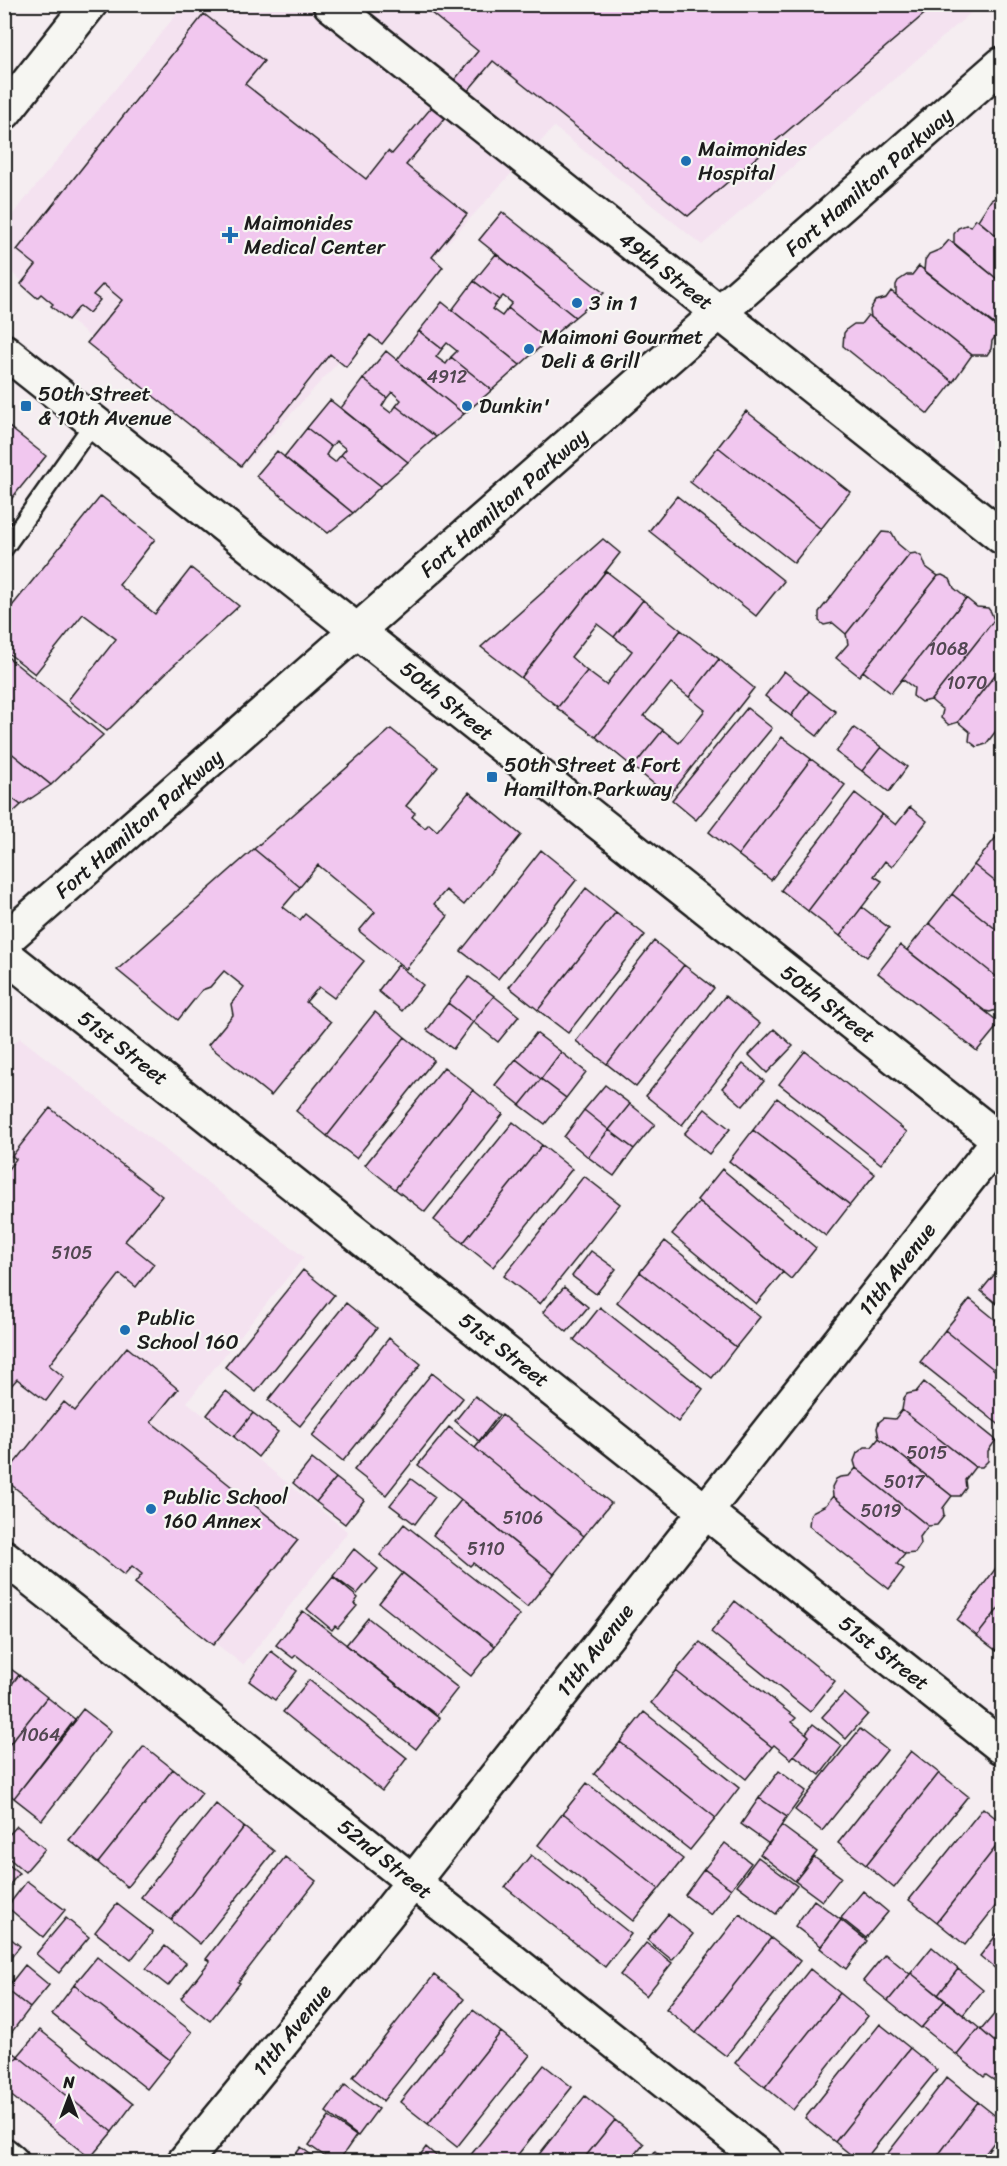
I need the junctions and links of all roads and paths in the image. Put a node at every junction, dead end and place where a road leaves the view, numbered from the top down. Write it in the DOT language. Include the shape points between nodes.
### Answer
graph roads {
  1 [pos="90,4"];
  2 [pos="330,4"];
  3 [pos="1002,64"];
  4 [pos="4,113"];
  5 [pos="720,313"];
  6 [pos="4,351"];
  7 [pos="94,422"];
  8 [pos="1002,537"];
  9 [pos="4,549"];
  10 [pos="358,632"];
  11 [pos="4,941"];
  12 [pos="4,954"];
  13 [pos="1002,1139"];
  14 [pos="705,1510"];
  15 [pos="4,1557"];
  16 [pos="1002,1747"];
  17 [pos="413,1881"];
  18 [pos="4,2156"];
  19 [pos="12,2162"];
  20 [pos="184,2162"];
  21 [pos="766,2162"];
  1 -- 4 [label="street"];
  2 -- 5 [label="street, 49th Street"];
  3 -- 5 [label="street, Fort Hamilton Parkway"];
  5 -- 8 [label="street, 49th Street"];
  5 -- 10 [label="street, Fort Hamilton Parkway"];
  6 -- 7 [label="street, 50th Street"];
  7 -- 9 [label="lane"];
  7 -- 10 [label="street, 50th Street"];
  10 -- 11 [label="street, Fort Hamilton Parkway"];
  10 -- 13 [label="street, 50th Street"];
  12 -- 14 [label="street, 51st Street"];
  13 -- 14 [label="street, 11th Avenue"];
  14 -- 16 [label="street, 51st Street"];
  14 -- 17 [label="street, 11th Avenue"];
  15 -- 17 [label="street, 52nd Street"];
  17 -- 20 [label="street, 11th Avenue"];
  17 -- 21 [label="street, 52nd Street"];
  18 -- 19 [label="street"];
}
